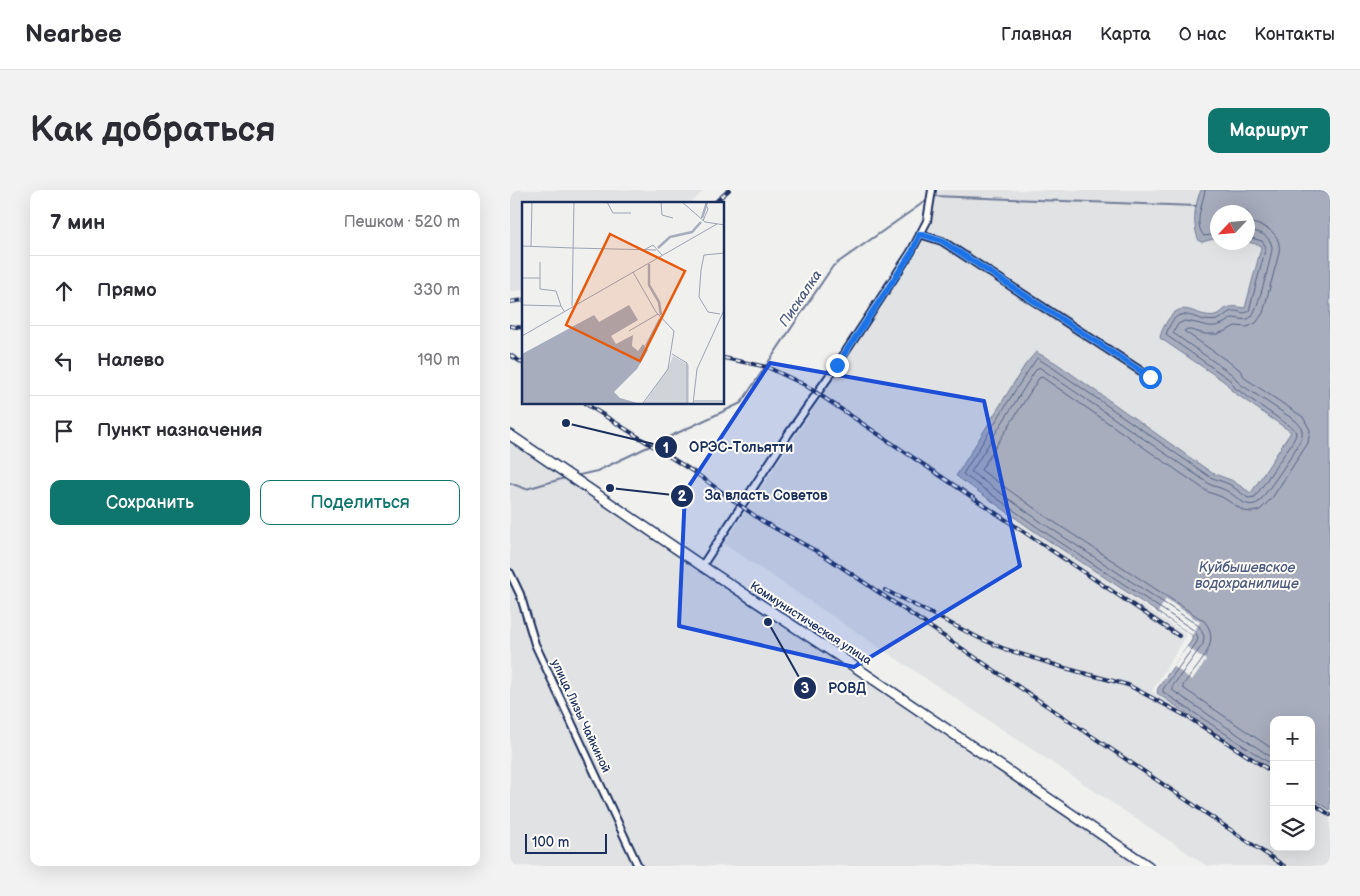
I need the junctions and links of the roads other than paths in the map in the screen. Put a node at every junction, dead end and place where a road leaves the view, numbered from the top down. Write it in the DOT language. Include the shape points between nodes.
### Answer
graph roads {
  1 [pos="932,190"];
  2 [pos="920,234"];
  3 [pos="1150,377"];
  4 [pos="510,435"];
  5 [pos="702,566"];
  6 [pos="510,572"];
  7 [pos="638,866"];
  8 [pos="1148,866"];
  1 -- 2 [label="street" via="927,221"];
  2 -- 3 [label="street" via="942,241"];
  2 -- 5 [label="street" via="912,252"];
  4 -- 5 [label="main road, Коммунистическая улица"];
  5 -- 8 [label="main road, Коммунистическая улица"];
  6 -- 7 [label="street, улица Лизы Чайкиной" via="535,644"];
}
